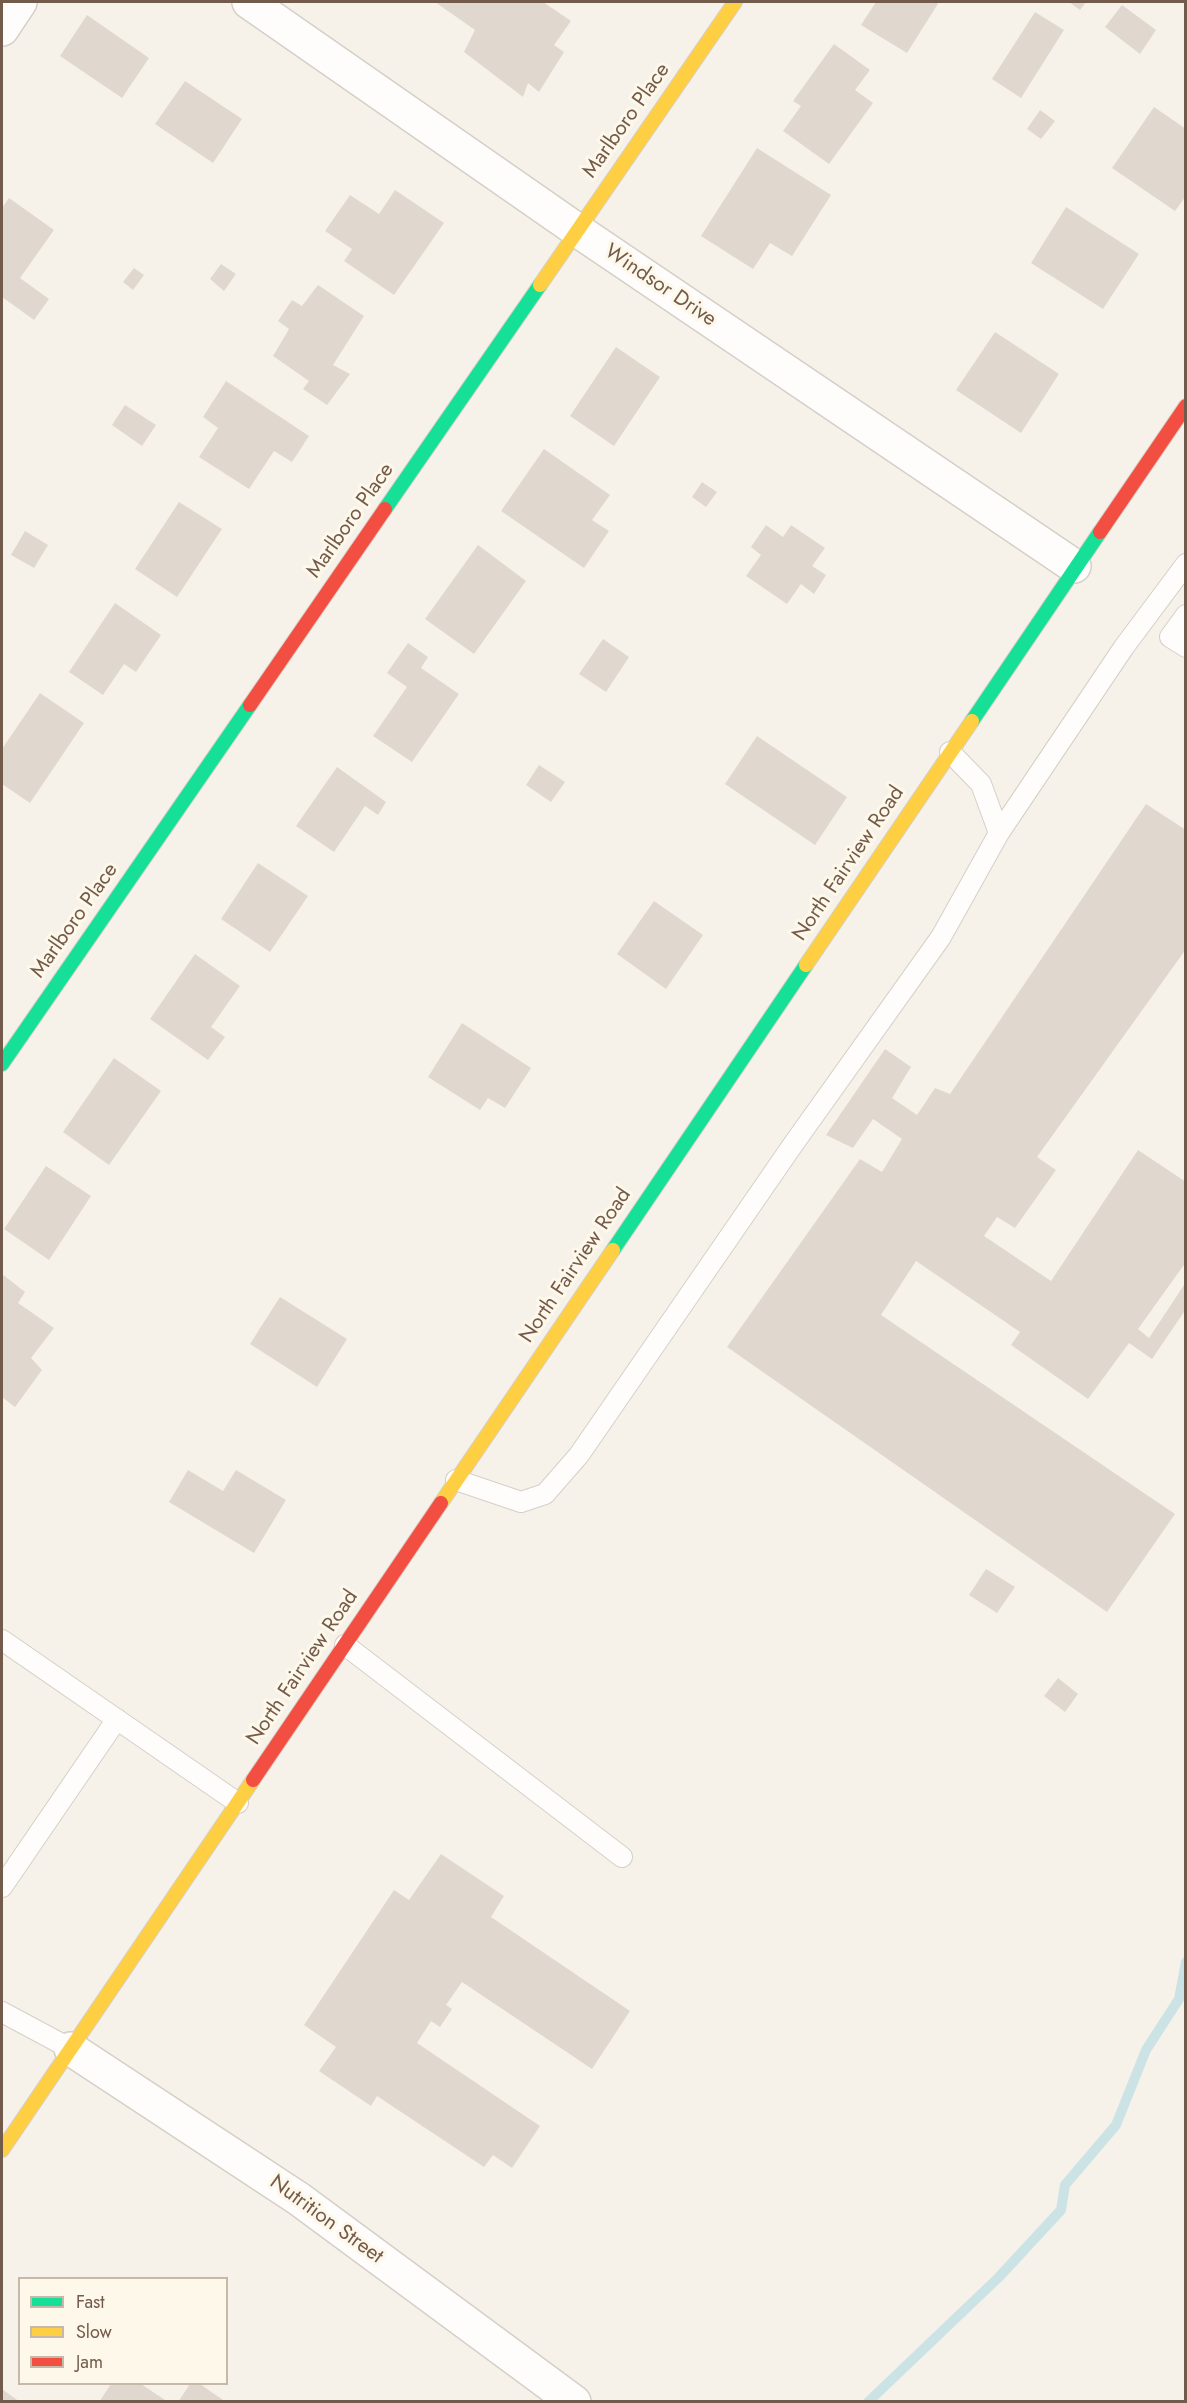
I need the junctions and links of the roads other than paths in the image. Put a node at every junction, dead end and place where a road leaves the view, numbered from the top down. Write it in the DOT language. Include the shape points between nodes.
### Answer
graph roads {
  1 [pos="20,2"];
  2 [pos="249,2"];
  3 [pos="735,2"];
  4 [pos="2,29"];
  5 [pos="577,230"];
  6 [pos="1185,406"];
  7 [pos="1185,564"];
  8 [pos="1074,567"];
  9 [pos="1185,615"];
  10 [pos="1178,642"];
  11 [pos="950,752"];
  12 [pos="999,833"];
  13 [pos="2,1064"];
  14 [pos="456,1480"];
  15 [pos="2,1640"];
  16 [pos="345,1645"];
  17 [pos="117,1719"];
  18 [pos="238,1803"];
  19 [pos="622,1857"];
  20 [pos="2,1887"];
  21 [pos="2,2012"];
  22 [pos="71,2049"];
  23 [pos="2,2150"];
  24 [pos="574,2402"];
  1 -- 4 [label="street"];
  2 -- 5 [label="street, Windsor Drive"];
  3 -- 5 [label="main road, Marlboro Place"];
  5 -- 8 [label="street, Windsor Drive"];
  5 -- 13 [label="main road, Marlboro Place"];
  6 -- 8 [label="main road, North Fairview Road"];
  7 -- 12 [label="lane"];
  8 -- 11 [label="main road, North Fairview Road"];
  9 -- 10 [label="lane"];
  11 -- 12 [label="lane" via="981,784"];
  11 -- 14 [label="main road, North Fairview Road"];
  12 -- 14 [label="lane" via="940,937 579,1455 545,1494 521,1502"];
  14 -- 16 [label="main road, North Fairview Road"];
  15 -- 17 [label="lane"];
  16 -- 18 [label="main road, North Fairview Road"];
  16 -- 19 [label="lane"];
  17 -- 18 [label="lane"];
  17 -- 20 [label="lane"];
  18 -- 22 [label="main road, North Fairview Road"];
  21 -- 22 [label="lane"];
  22 -- 23 [label="main road, North Fairview Road"];
  22 -- 24 [label="street, Nutrition Street" via="299,2199"];
}
